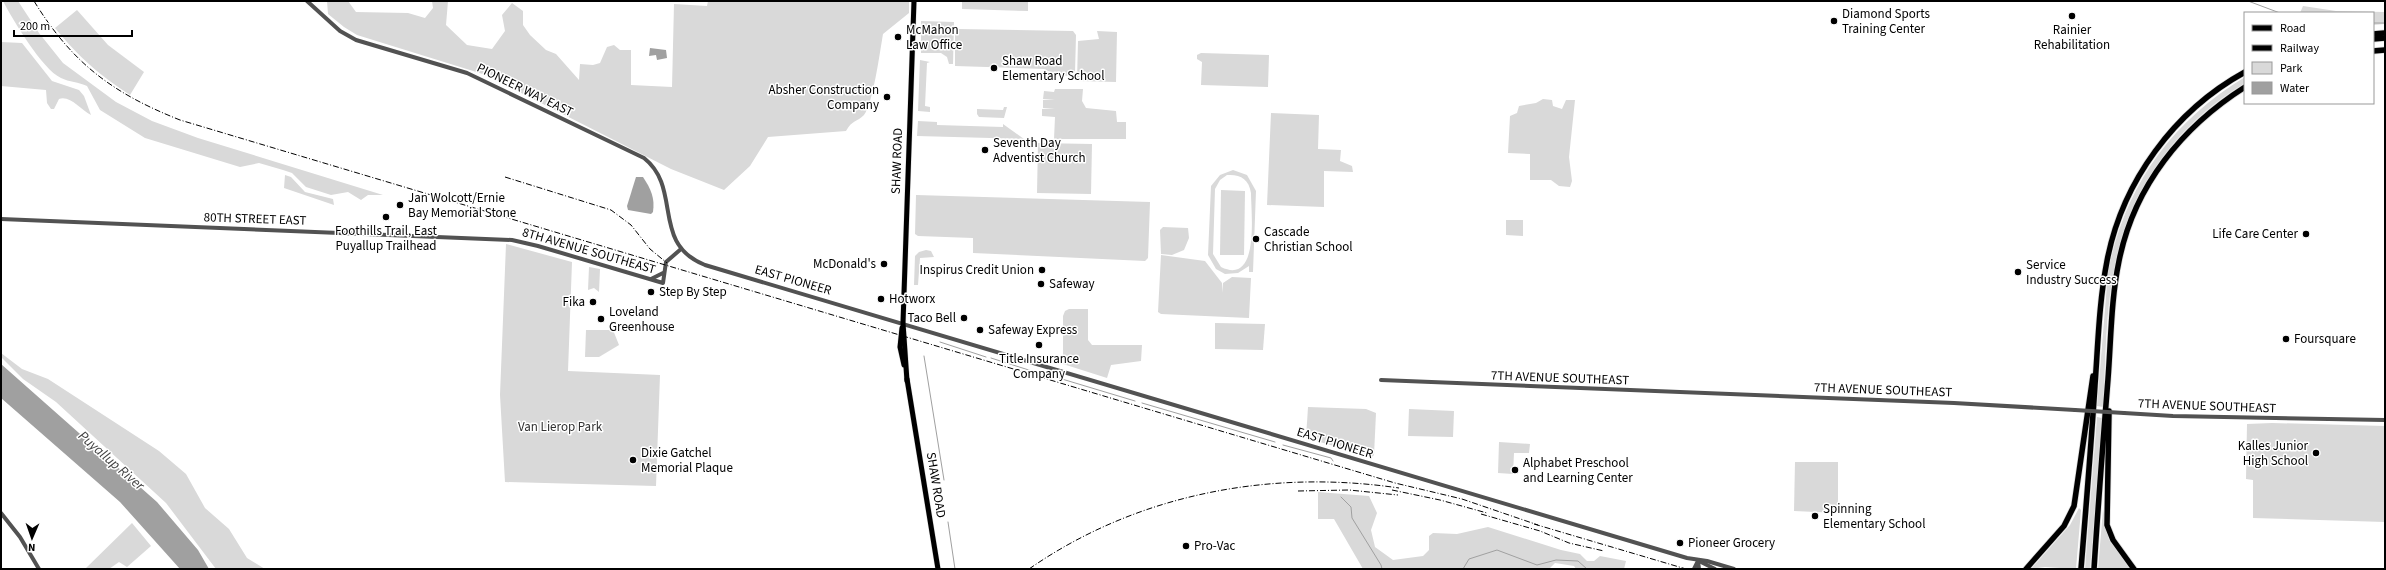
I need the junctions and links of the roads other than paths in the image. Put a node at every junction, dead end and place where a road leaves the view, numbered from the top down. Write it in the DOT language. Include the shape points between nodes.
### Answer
graph roads {
  1 [pos="307,1"];
  2 [pos="914,1"];
  3 [pos="2385,32"];
  4 [pos="2374,34"];
  5 [pos="2385,38"];
  6 [pos="2374,39"];
  7 [pos="2374,52"];
  8 [pos="2385,52"];
  9 [pos="2244,73"];
  10 [pos="2244,88"];
  11 [pos="1,219"];
  12 [pos="509,240"];
  13 [pos="681,249"];
  14 [pos="663,272"];
  15 [pos="651,279"];
  16 [pos="903,323"];
  17 [pos="2098,340"];
  18 [pos="2111,340"];
  19 [pos="1381,380"];
  20 [pos="2385,420"];
  21 [pos="1,513"];
  22 [pos="1698,560"];
  23 [pos="39,569"];
  24 [pos="938,569"];
  25 [pos="1694,569"];
  26 [pos="1699,569"];
  27 [pos="1714,569"];
  28 [pos="1734,569"];
  29 [pos="2026,569"];
  30 [pos="2081,569"];
  31 [pos="2094,569"];
  32 [pos="2134,569"];
  1 -- 13 [label="street, PIONEER WAY EAST" via="340,31 356,40 467,73 644,158 658,173 663,184 669,226"];
  2 -- 16 [label="main road, SHAW ROAD"];
  3 -- 4 [label="highway"];
  5 -- 6 [label="highway"];
  7 -- 8 [label="highway"];
  9 -- 17 [label="highway" via="2221,86 2175,127 2151,157 2133,186 2117,223 2107,261"];
  10 -- 18 [label="highway" via="2216,106 2187,133 2157,170 2142,196 2129,226 2119,261"];
  11 -- 12 [label="street, 80TH STREET EAST"];
  12 -- 15 [label="street, 8TH AVENUE SOUTHEAST"];
  13 -- 14 [label="street" via="669,259"];
  13 -- 16 [label="street, EAST PIONEER" via="693,259 711,267"];
  14 -- 15 [label="street"];
  14 -- 15 [label="street, 8TH AVENUE SOUTHEAST" via="663,283"];
  16 -- 22 [label="street, EAST PIONEER"];
  16 -- 24 [label="main road, SHAW ROAD" via="900,347"];
  17 -- 29 [label="highway" via="2074,506 2064,526"];
  17 -- 30 [label="highway"];
  18 -- 31 [label="highway"];
  18 -- 32 [label="highway" via="2106,518 2113,540"];
  19 -- 20 [label="street, 7TH AVENUE SOUTHEAST, bridge" via="1959,403 2173,416"];
  21 -- 23 [label="street" via="20,537"];
  22 -- 25 [label="street"];
  22 -- 26 [label="street"];
  22 -- 27 [label="street, EAST PIONEER"];
  22 -- 28 [label="street, EAST PIONEER"];
}
